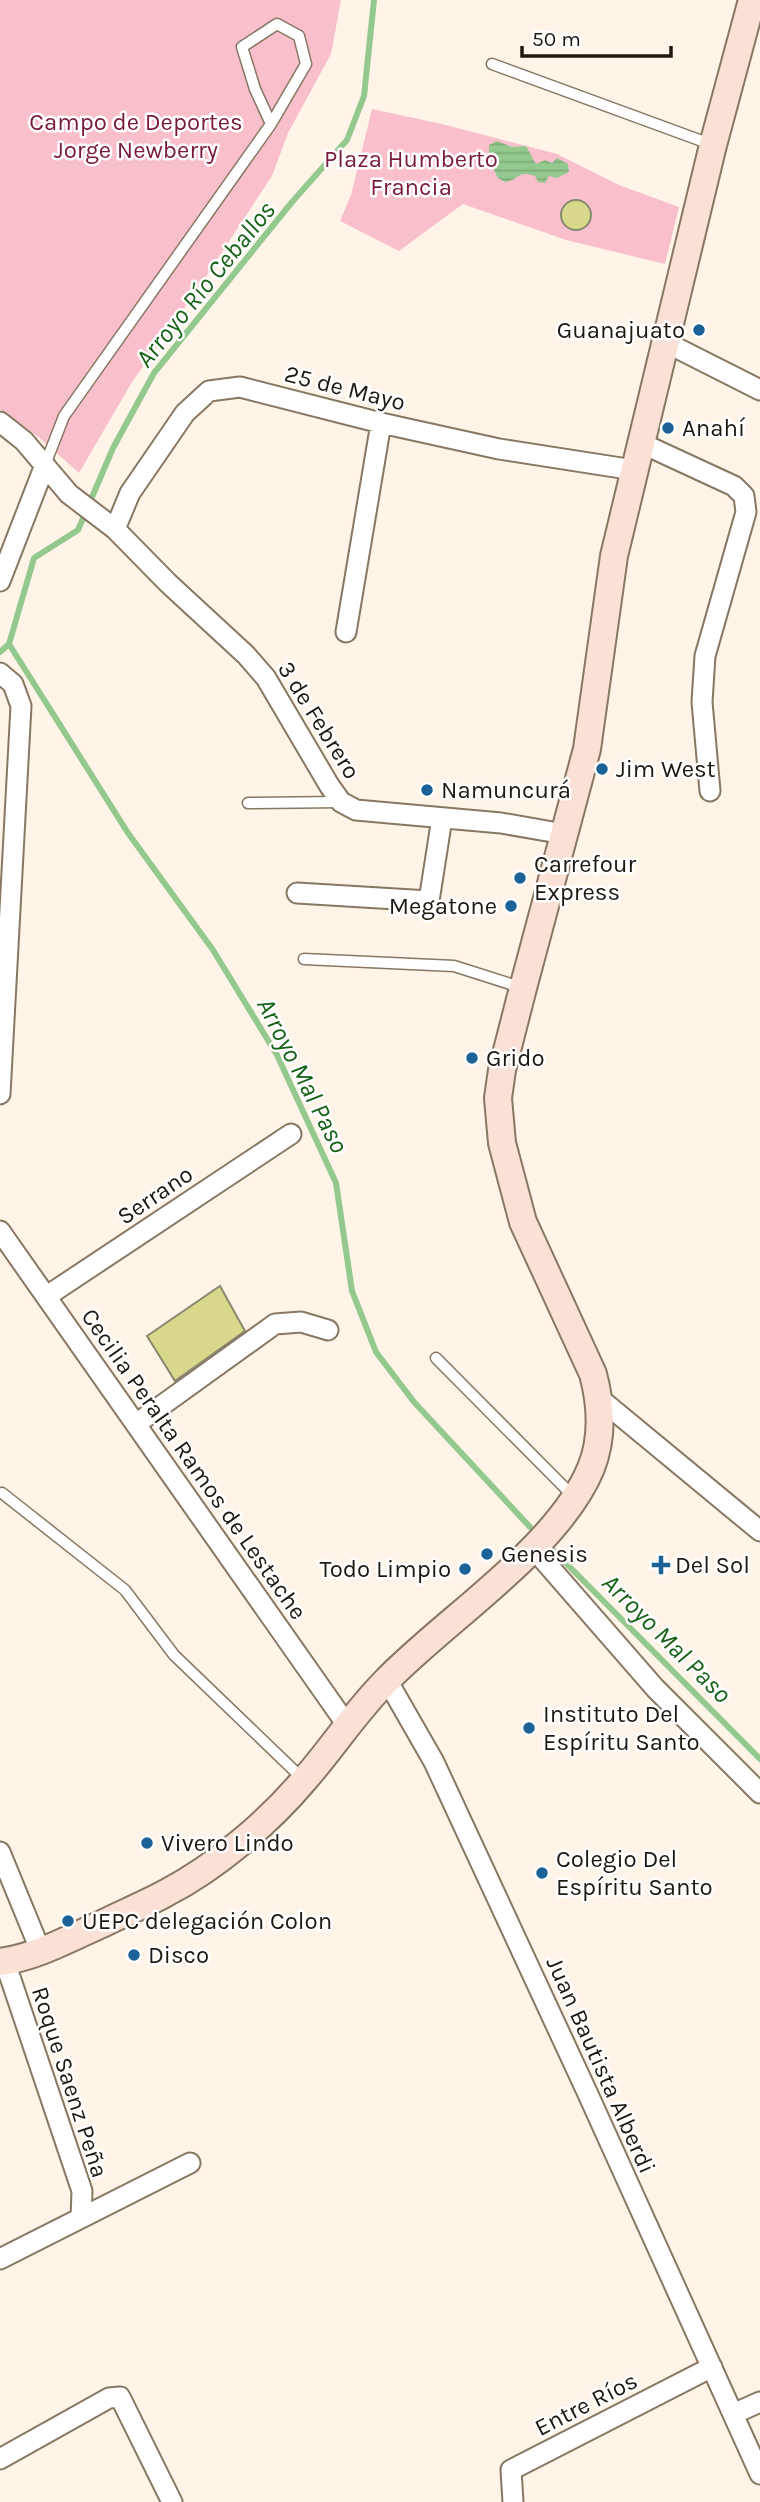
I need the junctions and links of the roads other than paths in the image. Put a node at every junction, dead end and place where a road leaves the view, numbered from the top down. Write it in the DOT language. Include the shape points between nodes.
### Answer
graph roads {
  1 [pos="752,0"];
  2 [pos="492,64"];
  3 [pos="271,124"];
  4 [pos="713,145"];
  5 [pos="665,342"];
  6 [pos="760,390"];
  7 [pos="0,422"];
  8 [pos="381,423"];
  9 [pos="641,443"];
  10 [pos="45,465"];
  11 [pos="634,470"];
  12 [pos="110,525"];
  13 [pos="0,581"];
  14 [pos="346,632"];
  15 [pos="6,678"];
  16 [pos="710,791"];
  17 [pos="341,802"];
  18 [pos="248,803"];
  19 [pos="442,818"];
  20 [pos="564,834"];
  21 [pos="297,893"];
  22 [pos="304,959"];
  23 [pos="523,988"];
  24 [pos="0,1094"];
  25 [pos="291,1134"];
  26 [pos="0,1230"];
  27 [pos="47,1297"];
  28 [pos="328,1330"];
  29 [pos="436,1358"];
  30 [pos="600,1398"];
  31 [pos="136,1424"];
  32 [pos="2,1493"];
  33 [pos="574,1497"];
  34 [pos="760,1531"];
  35 [pos="533,1548"];
  36 [pos="387,1680"];
  37 [pos="347,1725"];
  38 [pos="305,1780"];
  39 [pos="760,1793"];
  40 [pos="0,1852"];
  41 [pos="41,1952"];
  42 [pos="2,1962"];
  43 [pos="190,2163"];
  44 [pos="81,2218"];
  45 [pos="0,2259"];
  46 [pos="712,2367"];
  47 [pos="760,2402"];
  48 [pos="733,2414"];
  49 [pos="0,2459"];
  50 [pos="760,2474"];
  51 [pos="172,2502"];
  52 [pos="513,2502"];
  1 -- 4 [label="main road"];
  2 -- 4 [label="lane"];
  3 -- 3 [label="lane" via="242,47 277,24 299,36 306,64"];
  3 -- 10 [label="lane" via="64,416"];
  4 -- 5 [label="main road"];
  5 -- 6 [label="street"];
  5 -- 9 [label="main road"];
  7 -- 10 [label="street, 3 de Febrero"];
  8 -- 11 [label="street, 25 de Mayo" via="499,449"];
  8 -- 12 [label="street, 25 de Mayo" via="240,387 209,391 185,413"];
  8 -- 14 [label="street"];
  9 -- 11 [label="main road"];
  9 -- 16 [label="street" via="734,486 744,496 746,512 705,656 702,702"];
  10 -- 12 [label="street, 3 de Febrero" via="69,494"];
  10 -- 13 [label="street"];
  11 -- 20 [label="main road" via="614,556 587,749"];
  12 -- 17 [label="street, 3 de Febrero" via="266,678"];
  15 -- 24 [label="street" via="21,705"];
  17 -- 18 [label="lane"];
  17 -- 19 [label="street, 3 de Febrero" via="356,810"];
  19 -- 20 [label="street, 3 de Febrero"];
  19 -- 21 [label="street" via="429,901"];
  20 -- 23 [label="main road"];
  22 -- 23 [label="lane" via="454,966"];
  23 -- 30 [label="main road" via="498,1097 502,1143 523,1222"];
  25 -- 27 [label="street, Serrano"];
  26 -- 27 [label="street, Cecilia Peralta Ramos de Lestache"];
  27 -- 31 [label="street, Cecilia Peralta Ramos de Lestache"];
  28 -- 31 [label="street" via="301,1322 275,1324"];
  29 -- 33 [label="lane"];
  30 -- 33 [label="main road" via="598,1442 591,1468"];
  30 -- 34 [label="street"];
  31 -- 37 [label="street, Cecilia Peralta Ramos de Lestache"];
  32 -- 38 [label="lane" via="125,1590 174,1655"];
  33 -- 35 [label="main road"];
  35 -- 36 [label="main road"];
  35 -- 39 [label="street" via="655,1688"];
  36 -- 37 [label="main road"];
  36 -- 46 [label="street, Juan Bautista Alberdi" via="434,1762"];
  37 -- 38 [label="main road"];
  38 -- 41 [label="main road" via="262,1824 178,1886"];
  40 -- 41 [label="street"];
  41 -- 42 [label="main road"];
  42 -- 44 [label="street, Roque Saenz Peña" via="82,2191"];
  43 -- 44 [label="street"];
  44 -- 45 [label="street"];
  46 -- 48 [label="street, Juan Bautista Alberdi"];
  46 -- 52 [label="street, Entre Ríos" via="510,2470"];
  47 -- 48 [label="street"];
  48 -- 50 [label="street, Juan Bautista Alberdi"];
  49 -- 51 [label="street" via="109,2398 120,2397"];
}
